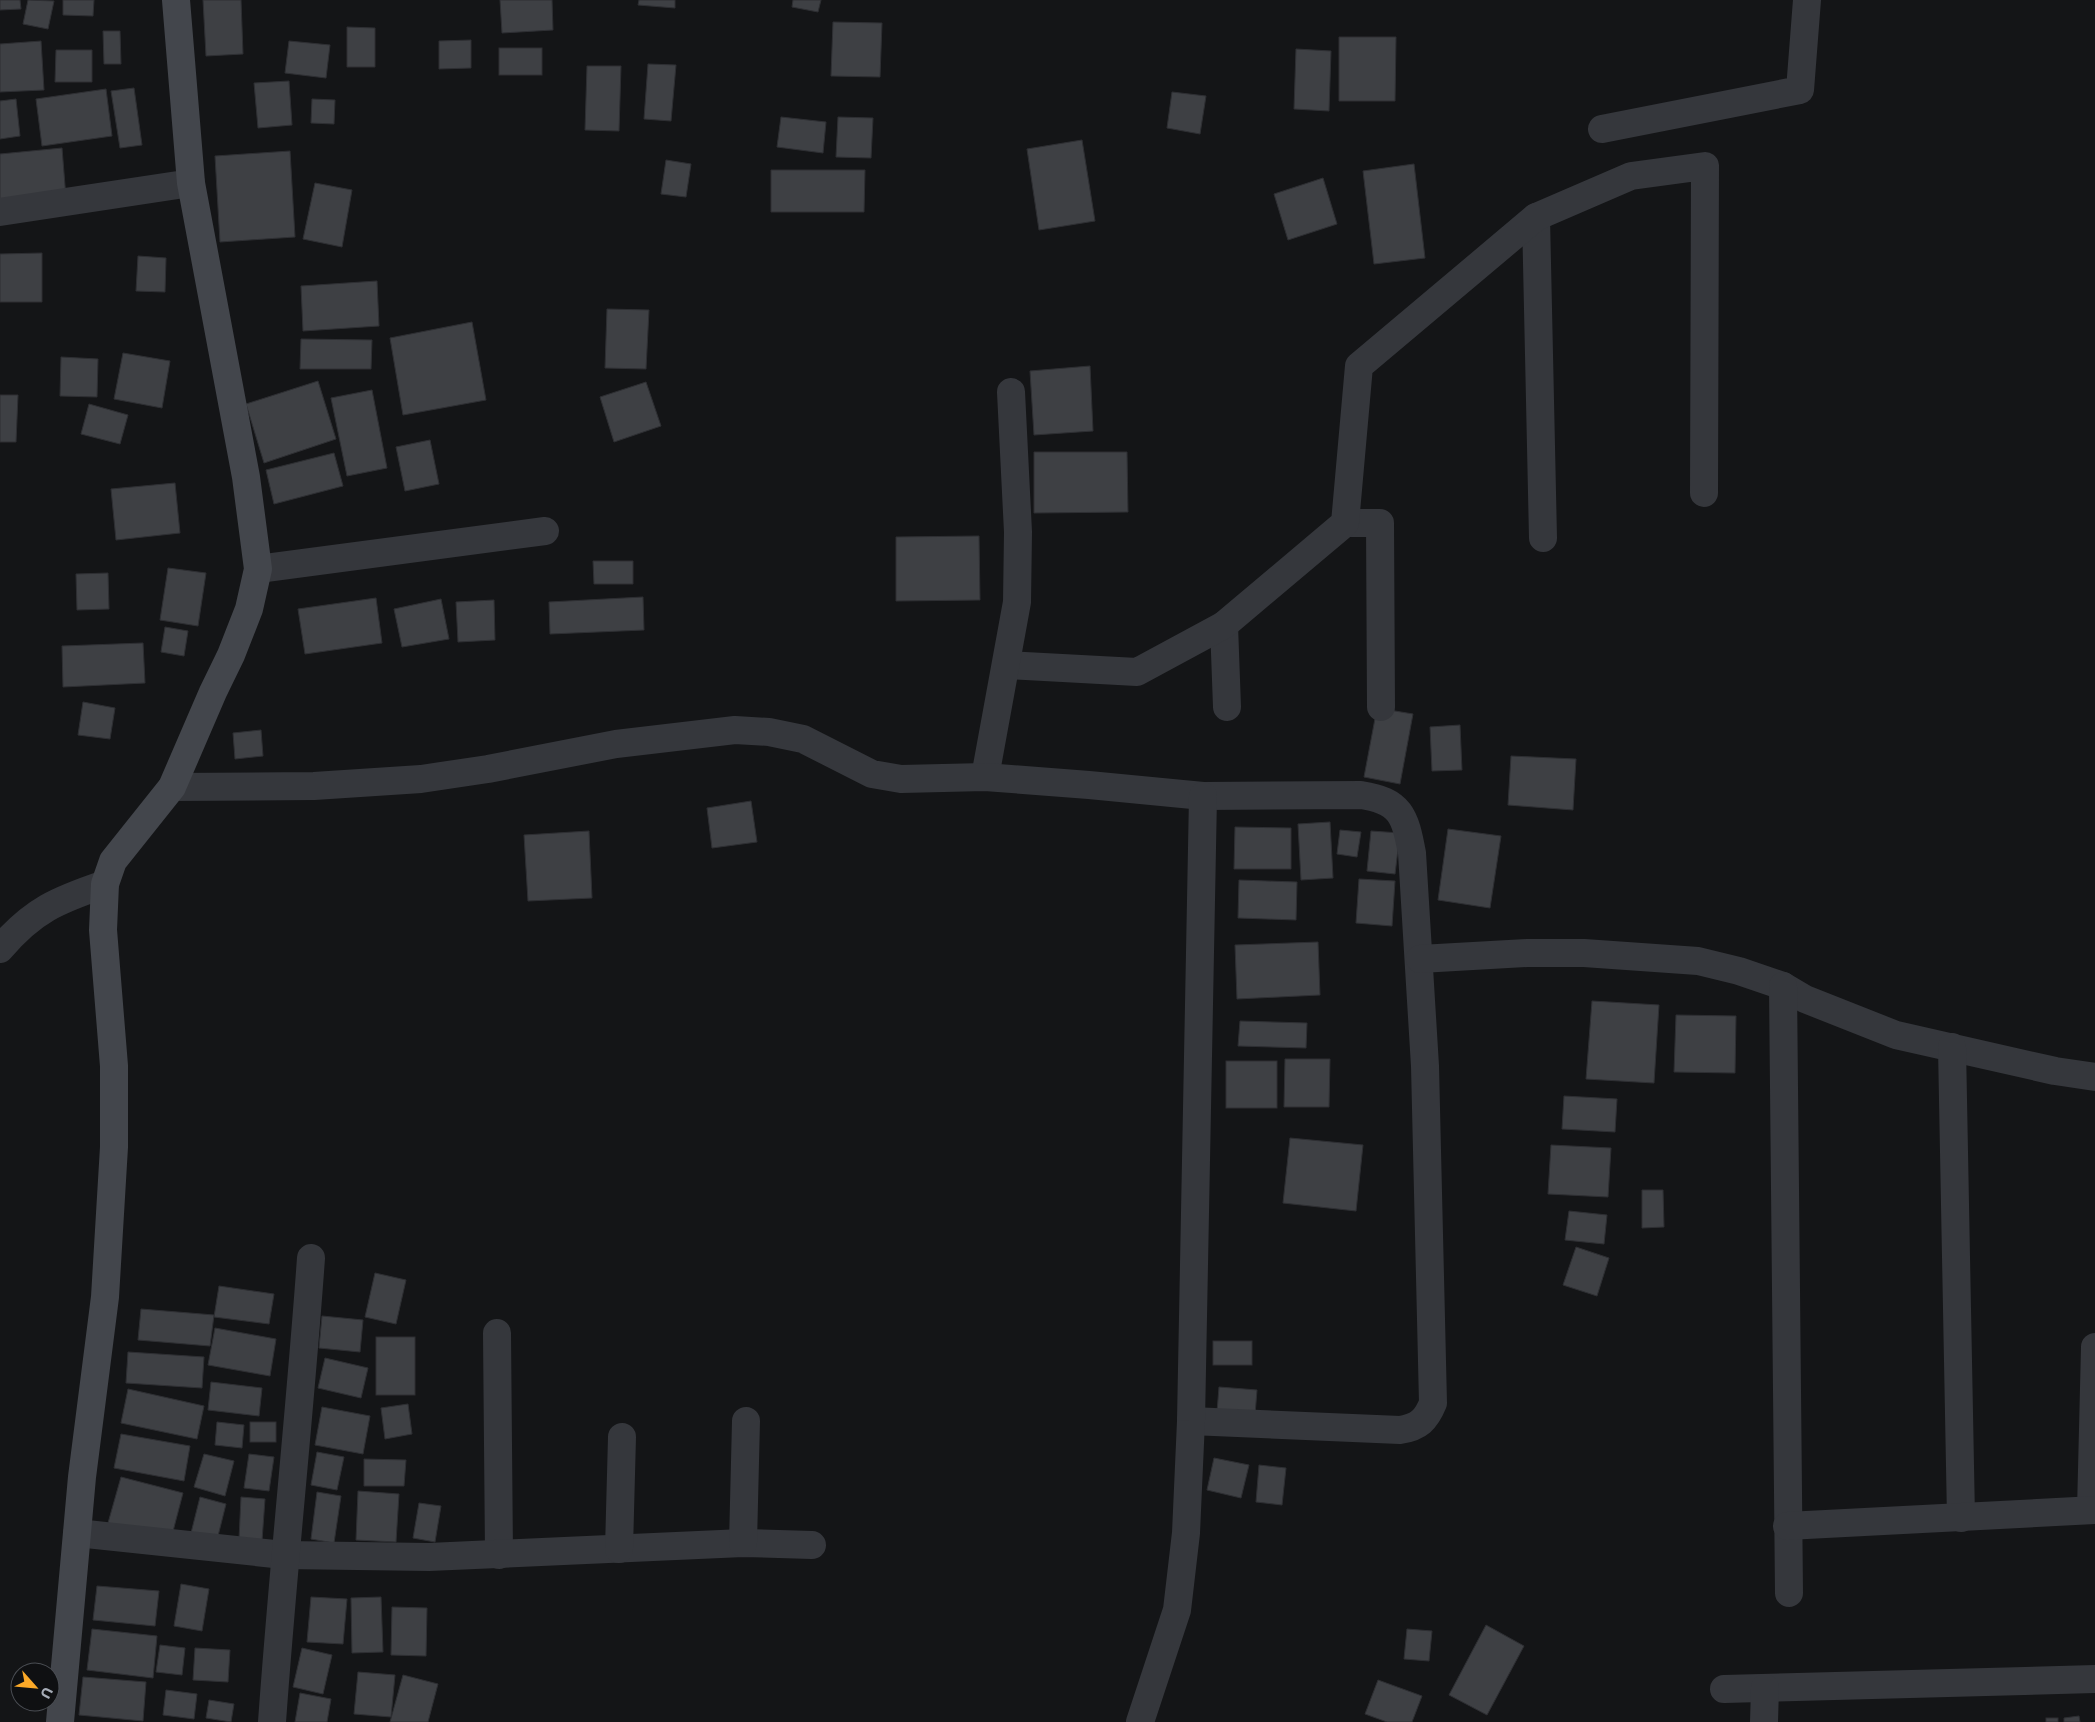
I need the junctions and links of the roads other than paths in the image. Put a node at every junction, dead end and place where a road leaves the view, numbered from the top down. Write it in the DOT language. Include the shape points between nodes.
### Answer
graph roads {
  1 [pos="176,0"];
  2 [pos="1807,0"];
  3 [pos="1602,129"];
  4 [pos="191,183"];
  5 [pos="0,212"];
  6 [pos="1536,217"];
  7 [pos="1011,392"];
  8 [pos="1704,493"];
  9 [pos="1345,523"];
  10 [pos="545,530"];
  11 [pos="1544,538"];
  12 [pos="258,569"];
  13 [pos="1224,625"];
  14 [pos="1007,665"];
  15 [pos="1226,707"];
  16 [pos="1381,707"];
  17 [pos="985,777"];
  18 [pos="172,787"];
  19 [pos="1203,796"];
  20 [pos="105,884"];
  21 [pos="0,949"];
  22 [pos="1420,958"];
  23 [pos="1783,986"];
  24 [pos="1952,1047"];
  25 [pos="2095,1077"];
  26 [pos="311,1258"];
  27 [pos="497,1333"];
  28 [pos="2095,1347"];
  29 [pos="746,1421"];
  30 [pos="1191,1421"];
  31 [pos="622,1437"];
  32 [pos="2093,1510"];
  33 [pos="1961,1518"];
  34 [pos="1787,1526"];
  35 [pos="78,1533"];
  36 [pos="743,1543"];
  37 [pos="812,1545"];
  38 [pos="619,1549"];
  39 [pos="284,1555"];
  40 [pos="499,1555"];
  41 [pos="1789,1593"];
  42 [pos="2095,1679"];
  43 [pos="1765,1688"];
  44 [pos="1724,1689"];
  45 [pos="60,1722"];
  46 [pos="272,1722"];
  47 [pos="1140,1722"];
  48 [pos="1764,1722"];
  1 -- 4 [label="street"];
  2 -- 3 [label="street" via="1800,90"];
  4 -- 5 [label="street"];
  4 -- 12 [label="street" via="246,477"];
  6 -- 8 [label="street" via="1631,176 1705,166"];
  6 -- 9 [label="street" via="1359,366"];
  6 -- 11 [label="street"];
  7 -- 14 [label="street" via="1018,602"];
  9 -- 13 [label="street"];
  9 -- 16 [label="street" via="1380,523"];
  10 -- 12 [label="street"];
  12 -- 18 [label="street" via="249,609 235,646"];
  13 -- 14 [label="street" via="1137,672"];
  13 -- 15 [label="street"];
  14 -- 17 [label="street"];
  17 -- 18 [label="street" via="901,780 872,774 803,739 734,730 616,744 488,769 412,779 314,786"];
  17 -- 19 [label="street"];
  18 -- 20 [label="street" via="113,861"];
  19 -- 22 [label="street" via="1361,795 1380,798 1395,808 1406,822 1412,853"];
  19 -- 30 [label="street"];
  20 -- 21 [label="street" via="64,898 36,913"];
  20 -- 35 [label="street" via="103,930 114,1066 114,1146 105,1297"];
  22 -- 23 [label="street" via="1584,953 1698,961"];
  22 -- 30 [label="street" via="1434,1381 1433,1403 1428,1416 1414,1428 1400,1430"];
  23 -- 24 [label="street" via="1805,999 1896,1035"];
  23 -- 34 [label="street"];
  24 -- 25 [label="street"];
  24 -- 33 [label="street"];
  26 -- 39 [label="street" via="301,1403"];
  27 -- 40 [label="street"];
  28 -- 32 [label="street"];
  29 -- 36 [label="street"];
  30 -- 47 [label="street" via="1186,1533 1177,1610"];
  31 -- 38 [label="street"];
  32 -- 33 [label="street"];
  33 -- 34 [label="street"];
  34 -- 41 [label="street"];
  35 -- 39 [label="street"];
  35 -- 45 [label="street"];
  36 -- 37 [label="street"];
  36 -- 38 [label="street"];
  38 -- 40 [label="street"];
  39 -- 40 [label="street" via="429,1558"];
  39 -- 46 [label="street"];
  42 -- 43 [label="street"];
  43 -- 44 [label="street"];
  43 -- 48 [label="street"];
}
